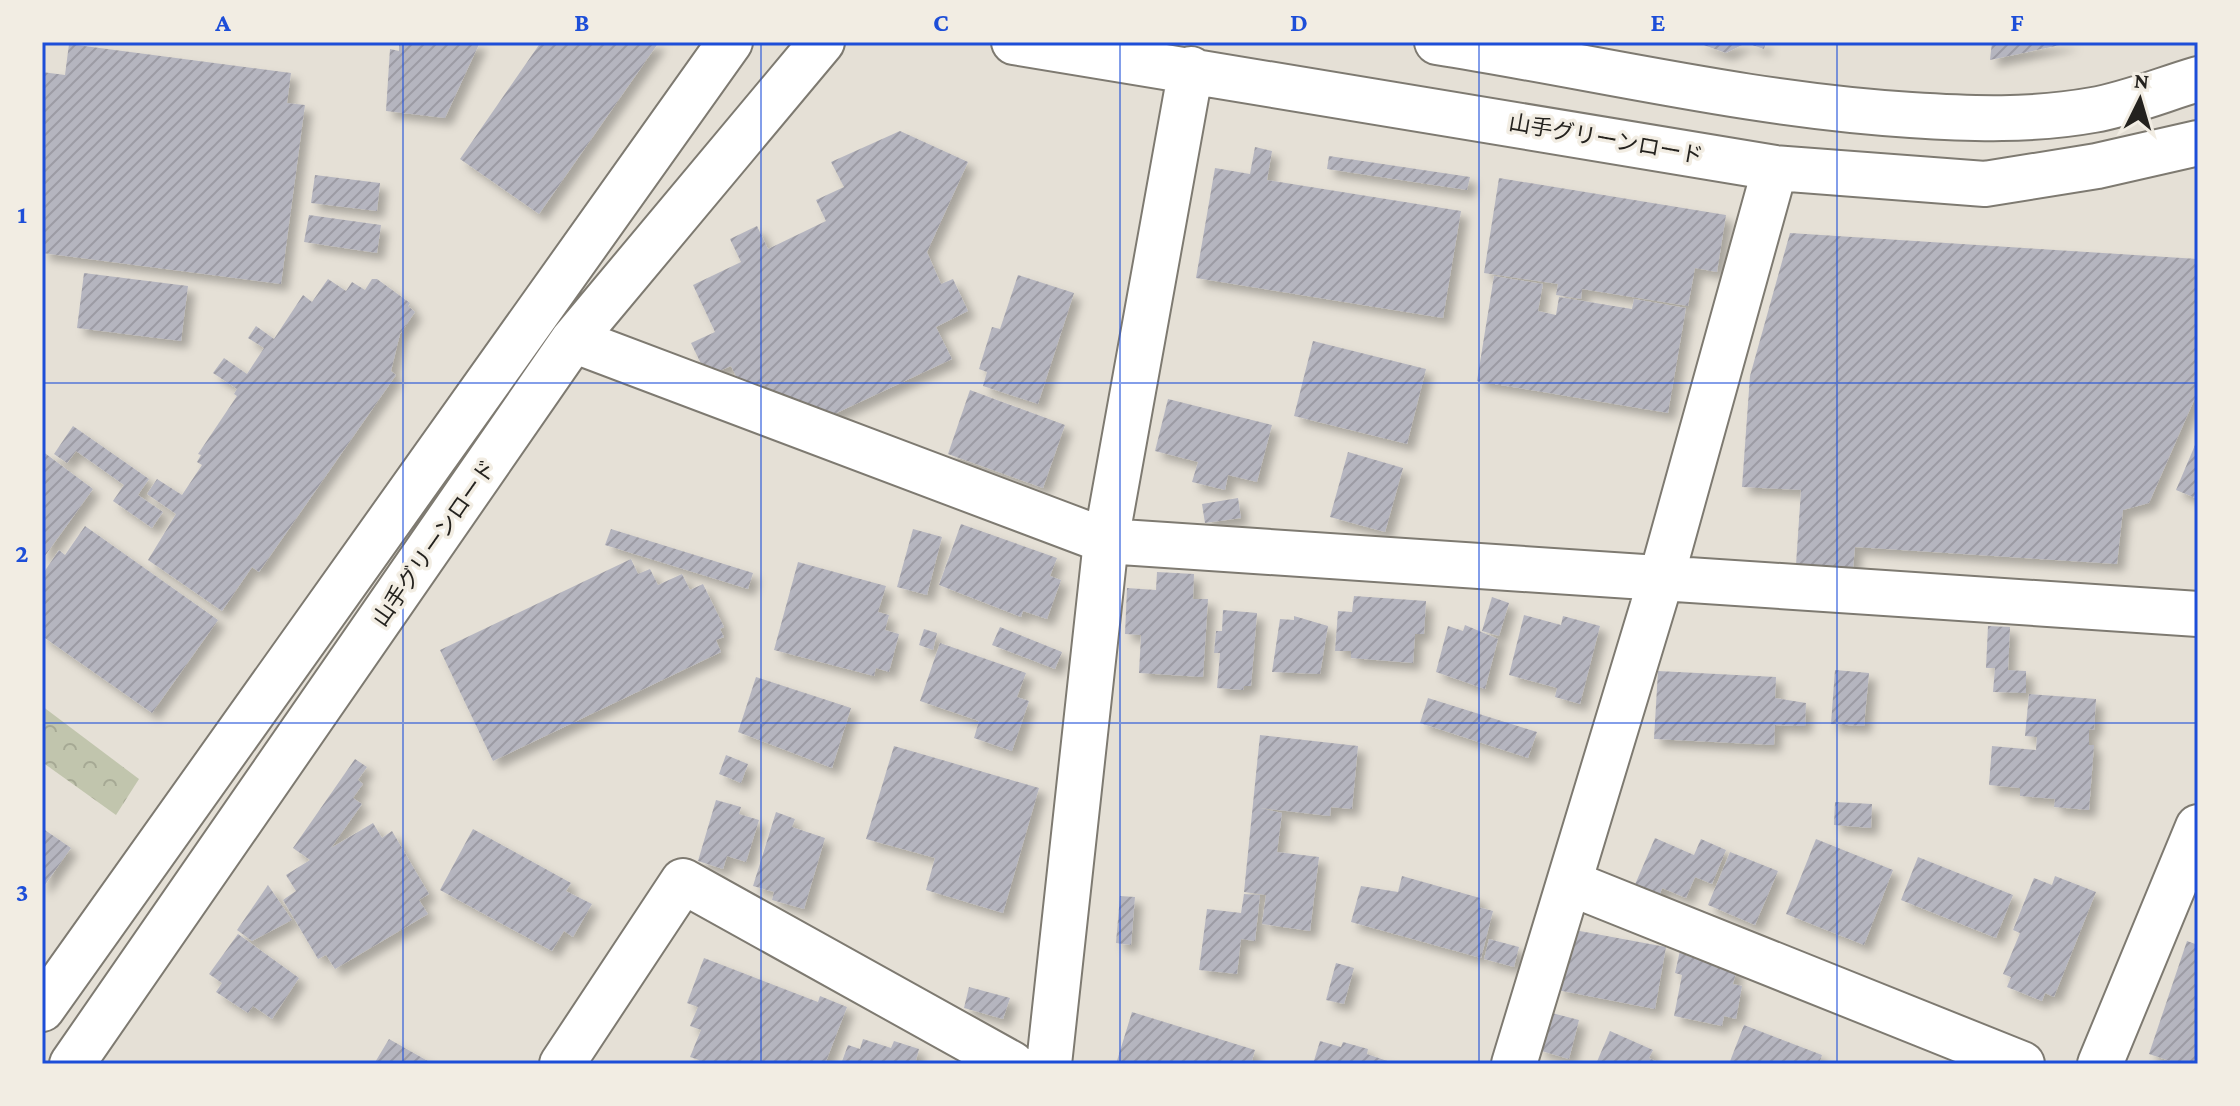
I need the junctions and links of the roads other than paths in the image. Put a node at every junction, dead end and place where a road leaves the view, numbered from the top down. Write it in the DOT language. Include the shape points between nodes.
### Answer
graph roads {
  1 [pos="730,42"];
  2 [pos="822,42"];
  3 [pos="1014,42"];
  4 [pos="1437,42"];
  5 [pos="1570,53"];
  6 [pos="1191,69"];
  7 [pos="2198,79"];
  8 [pos="2198,143"];
  9 [pos="1775,168"];
  10 [pos="573,340"];
  11 [pos="1106,541"];
  12 [pos="1661,579"];
  13 [pos="2198,614"];
  14 [pos="2198,827"];
  15 [pos="1570,883"];
  16 [pos="42,1009"];
  17 [pos="72,1064"];
  18 [pos="562,1064"];
  19 [pos="1012,1064"];
  20 [pos="1049,1064"];
  21 [pos="1514,1064"];
  22 [pos="2022,1064"];
  23 [pos="2100,1064"];
  1 -- 16 [label="street"];
  2 -- 10 [label="street, 山手グリーンロード"];
  3 -- 6 [label="street, 山手グリーンロード"];
  4 -- 5 [label="street"];
  5 -- 7 [label="street" via="1642,81 1824,110 1996,120 2094,110"];
  6 -- 9 [label="street, 山手グリーンロード"];
  6 -- 11 [label="street"];
  8 -- 9 [label="street, 山手グリーンロード" via="1985,184"];
  9 -- 12 [label="street"];
  10 -- 11 [label="street"];
  10 -- 17 [label="street, 山手グリーンロード"];
  11 -- 12 [label="street"];
  11 -- 20 [label="street"];
  12 -- 13 [label="street"];
  12 -- 15 [label="street"];
  14 -- 23 [label="street"];
  15 -- 21 [label="street"];
  15 -- 22 [label="street"];
  18 -- 19 [label="street" via="683,881"];
}
